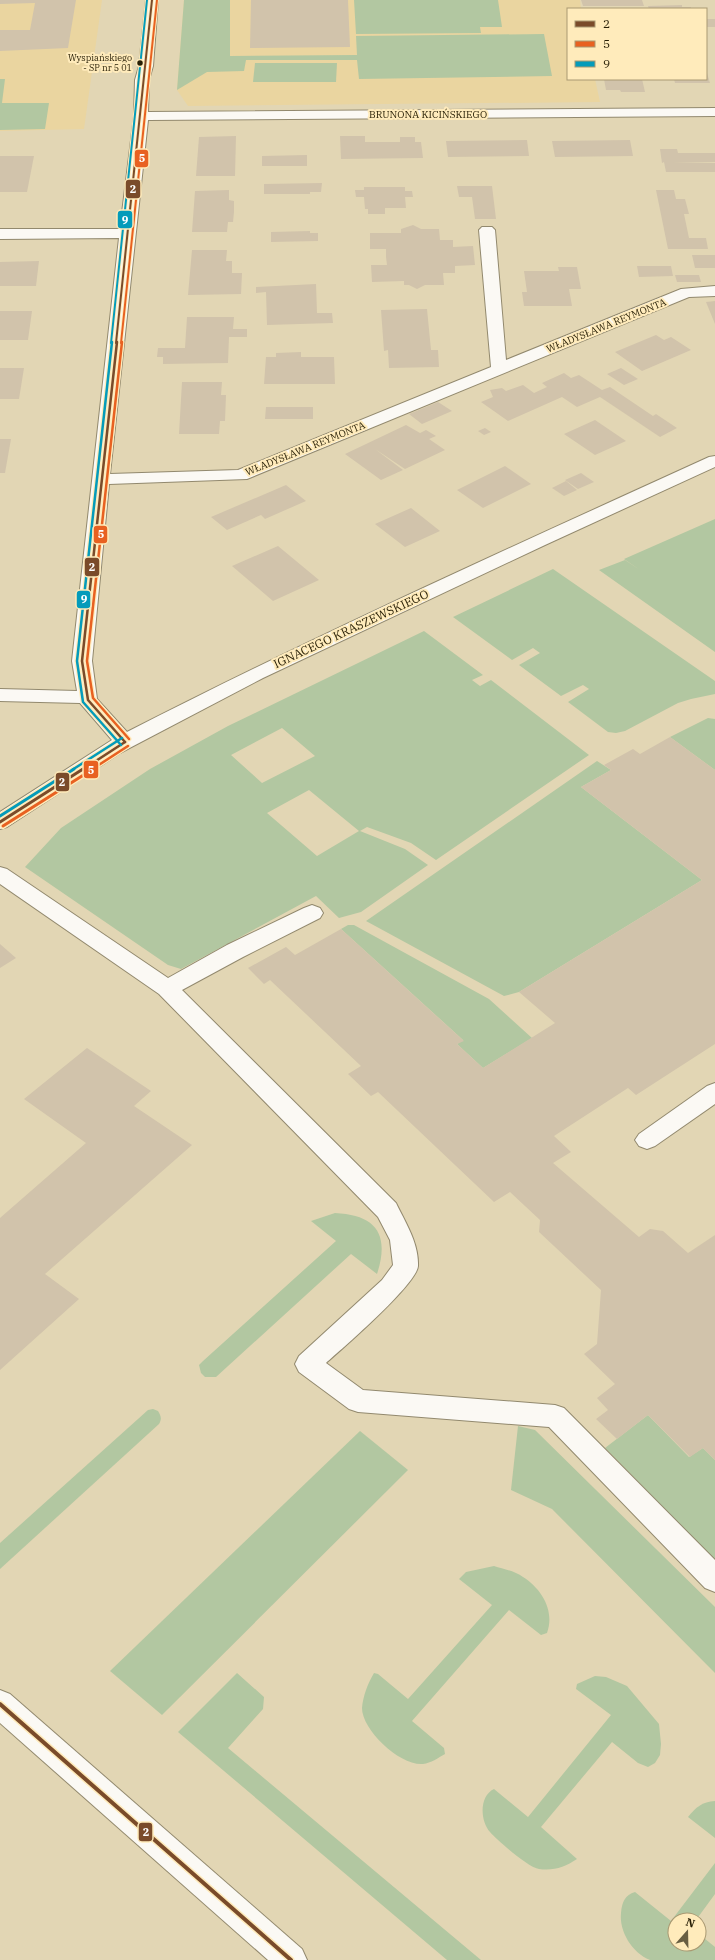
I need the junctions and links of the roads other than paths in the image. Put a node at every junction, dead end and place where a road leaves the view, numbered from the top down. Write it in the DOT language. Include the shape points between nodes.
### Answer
graph roads {
  1 [pos="152,0"];
  2 [pos="715,112"];
  3 [pos="141,116"];
  4 [pos="487,230"];
  5 [pos="127,233"];
  6 [pos="0,234"];
  7 [pos="715,291"];
  8 [pos="498,368"];
  9 [pos="715,461"];
  10 [pos="101,479"];
  11 [pos="0,695"];
  12 [pos="88,697"];
  13 [pos="125,742"];
  14 [pos="0,822"];
  15 [pos="0,874"];
  16 [pos="312,913"];
  17 [pos="167,988"];
  18 [pos="715,1092"];
  19 [pos="646,1140"];
  20 [pos="715,1580"];
  21 [pos="0,1704"];
  22 [pos="291,1960"];
  1 -- 3 [label="street" via="146,66 142,80"];
  2 -- 3 [label="street, BRUNONA KICIŃSKIEGO"];
  3 -- 5 [label="street"];
  4 -- 8 [label="street"];
  5 -- 6 [label="street"];
  5 -- 10 [label="street"];
  7 -- 8 [label="street, WŁADYSŁAWA REYMONTA" via="687,292"];
  8 -- 10 [label="street, WŁADYSŁAWA REYMONTA" via="241,475"];
  9 -- 13 [label="street, IGNACEGO KRASZEWSKIEGO" via="256,674"];
  10 -- 12 [label="street" via="82,661"];
  11 -- 12 [label="street"];
  12 -- 13 [label="street"];
  13 -- 14 [label="street, IGNACEGO KRASZEWSKIEGO"];
  15 -- 17 [label="street"];
  16 -- 17 [label="street"];
  17 -- 20 [label="street" via="387,1210 402,1240 406,1267 392,1286 308,1364 358,1401 555,1416"];
  18 -- 19 [label="street"];
  21 -- 22 [label="street"];
}
